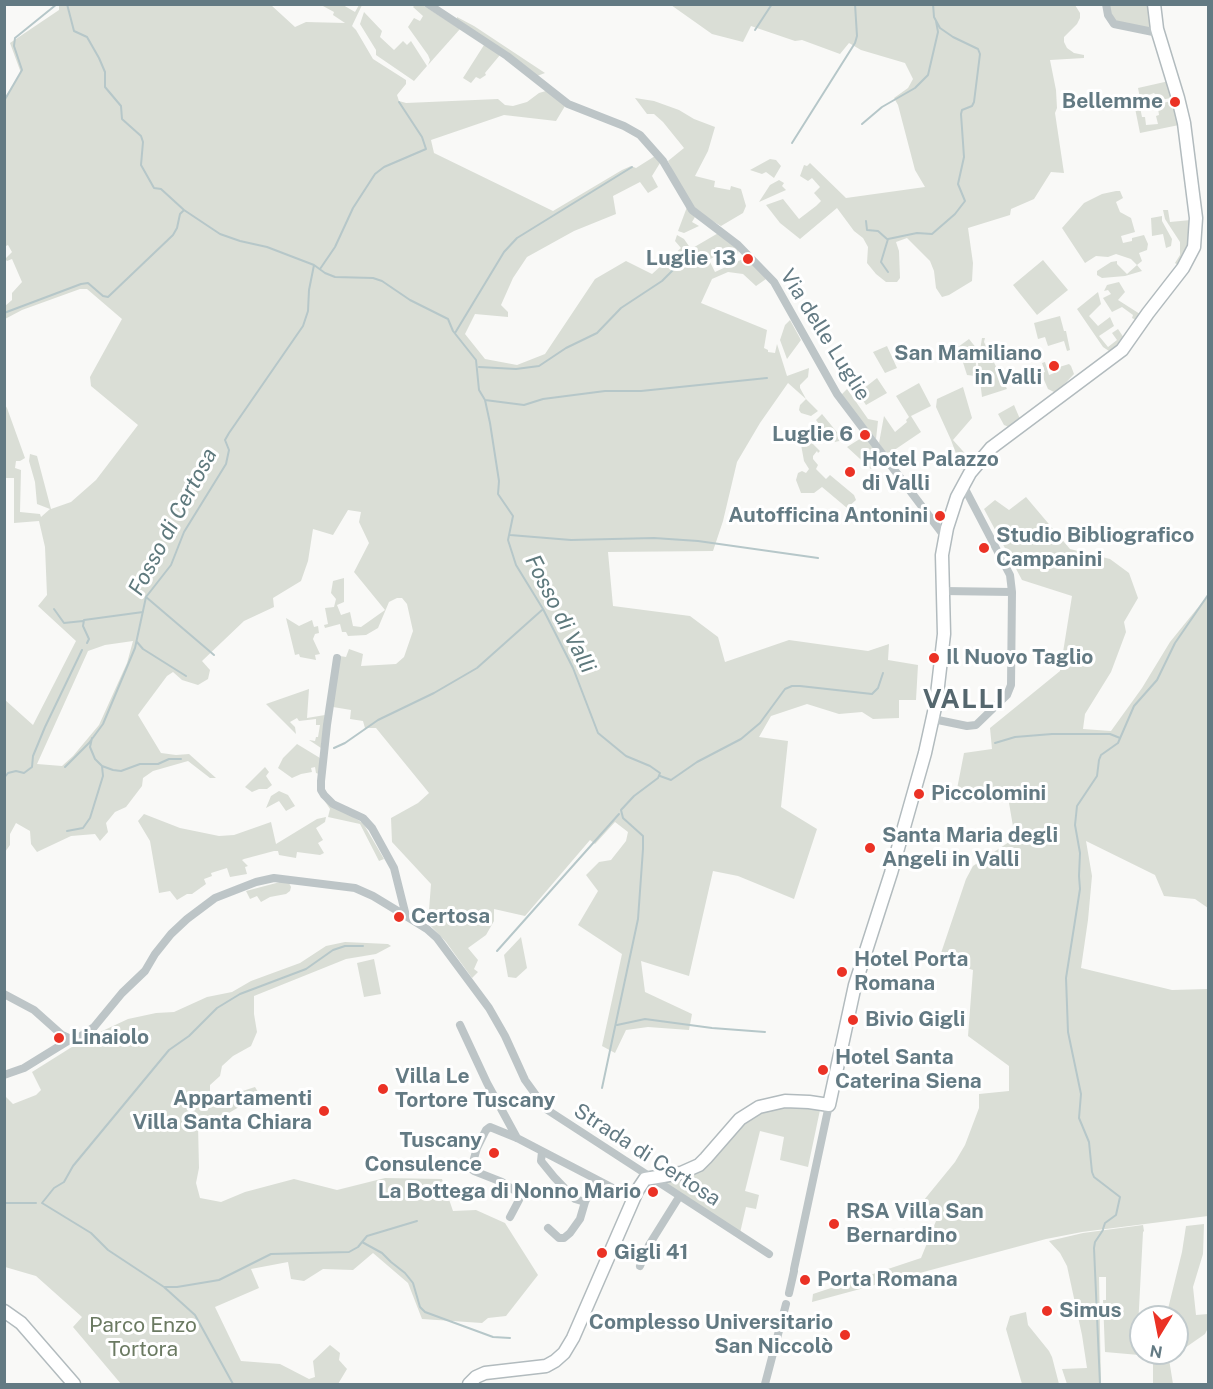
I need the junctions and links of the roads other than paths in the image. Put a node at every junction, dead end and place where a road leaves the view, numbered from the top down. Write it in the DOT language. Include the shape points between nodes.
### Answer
graph roads {
  1 [pos="428,4"];
  2 [pos="1106,4"];
  3 [pos="1154,4"];
  4 [pos="1158,33"];
  5 [pos="963,485"];
  6 [pos="945,537"];
  7 [pos="944,591"];
  8 [pos="1012,592"];
  9 [pos="337,658"];
  10 [pos="933,719"];
  11 [pos="406,916"];
  12 [pos="4,994"];
  13 [pos="460,1025"];
  14 [pos="71,1039"];
  15 [pos="4,1075"];
  16 [pos="829,1105"];
  17 [pos="517,1138"];
  18 [pos="542,1152"];
  19 [pos="648,1177"];
  20 [pos="596,1180"];
  21 [pos="634,1199"];
  22 [pos="683,1200"];
  23 [pos="585,1202"];
  24 [pos="510,1217"];
  25 [pos="548,1228"];
  26 [pos="769,1254"];
  27 [pos="640,1266"];
  28 [pos="789,1293"];
  29 [pos="786,1304"];
  30 [pos="4,1311"];
  31 [pos="74,1384"];
  32 [pos="469,1384"];
  33 [pos="765,1384"];
  1 -- 6 [label="street, Via delle Luglie" via="507,56 568,104 640,135 661,158 692,210 729,237 774,282 837,394"];
  2 -- 4 [label="street" via="1114,24"];
  3 -- 4 [label="main road"];
  4 -- 5 [label="main road" via="1178,98 1188,150 1196,227 1191,254 1122,350 995,445"];
  5 -- 6 [label="main road"];
  5 -- 8 [label="street" via="1010,573"];
  6 -- 7 [label="main road"];
  7 -- 8 [label="street"];
  7 -- 10 [label="main road" via="944,646"];
  8 -- 10 [label="street" via="1008,692 973,726"];
  9 -- 11 [label="street" via="321,790 333,804 363,818 372,828 394,868"];
  10 -- 16 [label="main road" via="891,873 855,985"];
  11 -- 14 [label="street, Strada di Certosa" via="355,888 278,878 256,882 215,898 187,919 97,1024"];
  11 -- 19 [label="street, Strada di Certosa" via="437,938 476,989 543,1107"];
  12 -- 14 [label="street" via="34,1010"];
  13 -- 17 [label="street"];
  14 -- 15 [label="street, Strada di Certosa" via="24,1068"];
  16 -- 19 [label="main road" via="785,1101 759,1107 740,1119 699,1164 681,1173"];
  16 -- 28 [label="street"];
  17 -- 18 [label="street"];
  17 -- 24 [label="street" via="488,1128 471,1166 472,1171 502,1182 518,1193 519,1200"];
  18 -- 20 [label="street"];
  18 -- 23 [label="street" via="540,1158 546,1168 575,1199"];
  19 -- 21 [label="main road"];
  19 -- 22 [label="street, Strada di Certosa"];
  20 -- 21 [label="street"];
  20 -- 23 [label="street"];
  21 -- 32 [label="main road" via="561,1357 543,1367 485,1373"];
  22 -- 26 [label="street, Strada di Certosa"];
  22 -- 27 [label="street" via="649,1245"];
  23 -- 25 [label="street" via="580,1219 566,1236 557,1238"];
  29 -- 33 [label="street"];
  30 -- 31 [label="main road" via="21,1323"];
}
